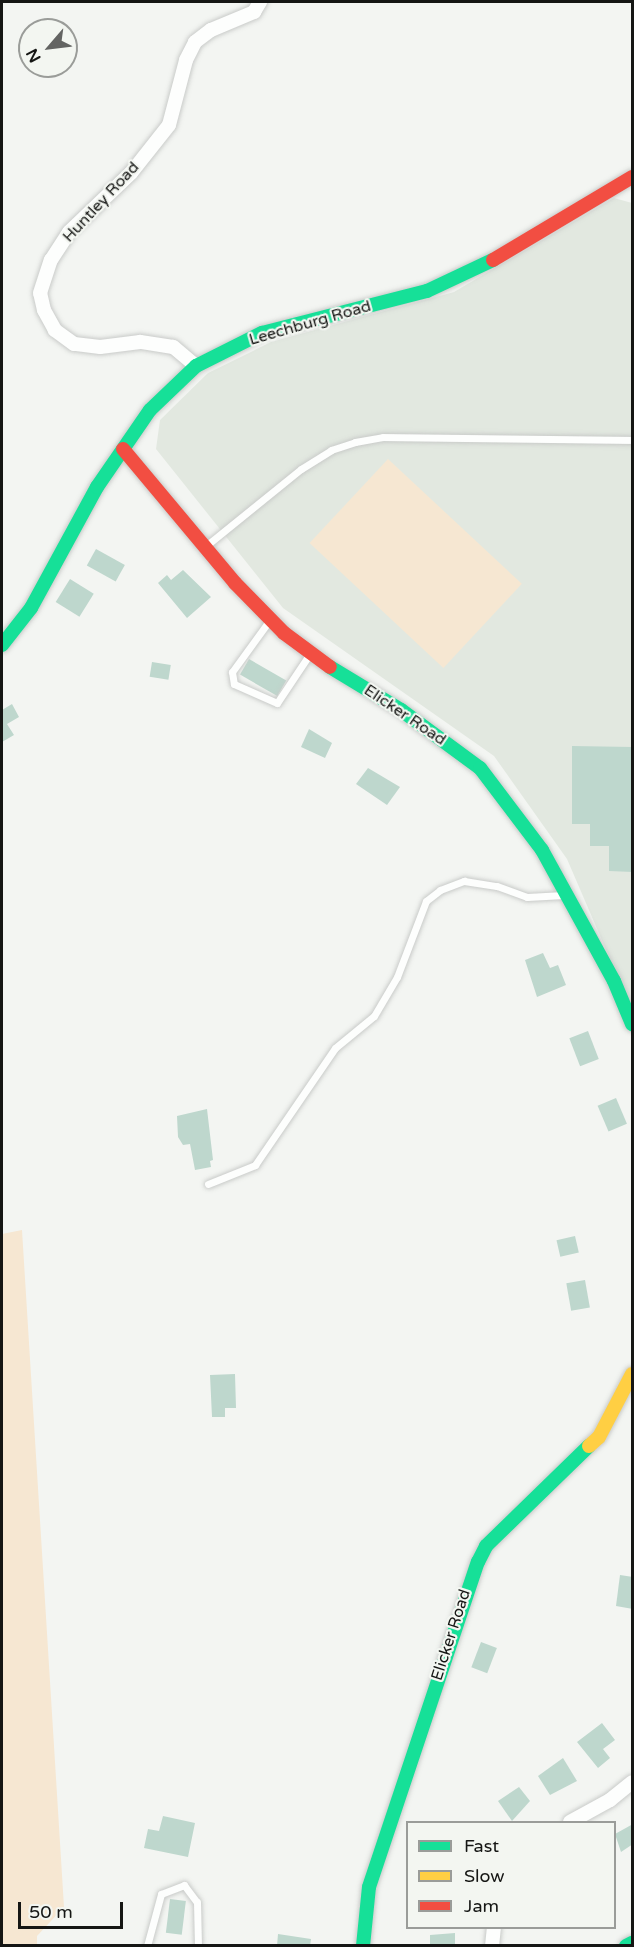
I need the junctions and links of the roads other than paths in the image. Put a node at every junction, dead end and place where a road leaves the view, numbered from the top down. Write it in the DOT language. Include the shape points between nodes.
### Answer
graph roads {
  1 [pos="260,2"];
  2 [pos="633,177"];
  3 [pos="196,366"];
  4 [pos="633,440"];
  5 [pos="123,449"];
  6 [pos="205,547"];
  7 [pos="270,619"];
  8 [pos="2,645"];
  9 [pos="310,654"];
  10 [pos="567,895"];
  11 [pos="633,1024"];
  12 [pos="208,1184"];
  13 [pos="633,1374"];
  14 [pos="633,1782"];
  15 [pos="572,1821"];
  16 [pos="494,1929"];
  17 [pos="633,1943"];
  18 [pos="147,1946"];
  19 [pos="198,1946"];
  20 [pos="363,1946"];
  21 [pos="492,1946"];
  22 [pos="626,1946"];
  1 -- 3 [label="street, Huntley Road" via="254,12 211,30 195,42 186,60 169,125 131,173 69,232 51,260 40,293 55,330 74,344 100,347 140,342 173,347"];
  2 -- 3 [label="street, Leechburg Road" via="488,263 428,291 262,333"];
  3 -- 5 [label="street, Leechburg Road" via="150,411"];
  4 -- 6 [label="lane" via="383,436 355,441 331,450 301,469"];
  5 -- 6 [label="street, Elicker Road"];
  5 -- 8 [label="street, Leechburg Road" via="97,487 31,608"];
  6 -- 7 [label="street, Elicker Road"];
  7 -- 9 [label="street, Elicker Road"];
  7 -- 9 [label="lane" via="232,672 234,684 277,703"];
  9 -- 10 [label="street, Elicker Road" via="401,710 480,768 542,850"];
  10 -- 11 [label="street, Elicker Road"];
  10 -- 12 [label="lane" via="527,897 497,886 464,881 440,890 426,901 398,977 374,1016 335,1048 255,1165"];
  13 -- 20 [label="street, Elicker Road" via="599,1437 515,1516 486,1546 478,1562 369,1887"];
  14 -- 15 [label="street"];
  16 -- 21 [label="street"];
  17 -- 22 [label="street"];
  18 -- 19 [label="lane" via="162,1894 184,1885 197,1902"];
}
